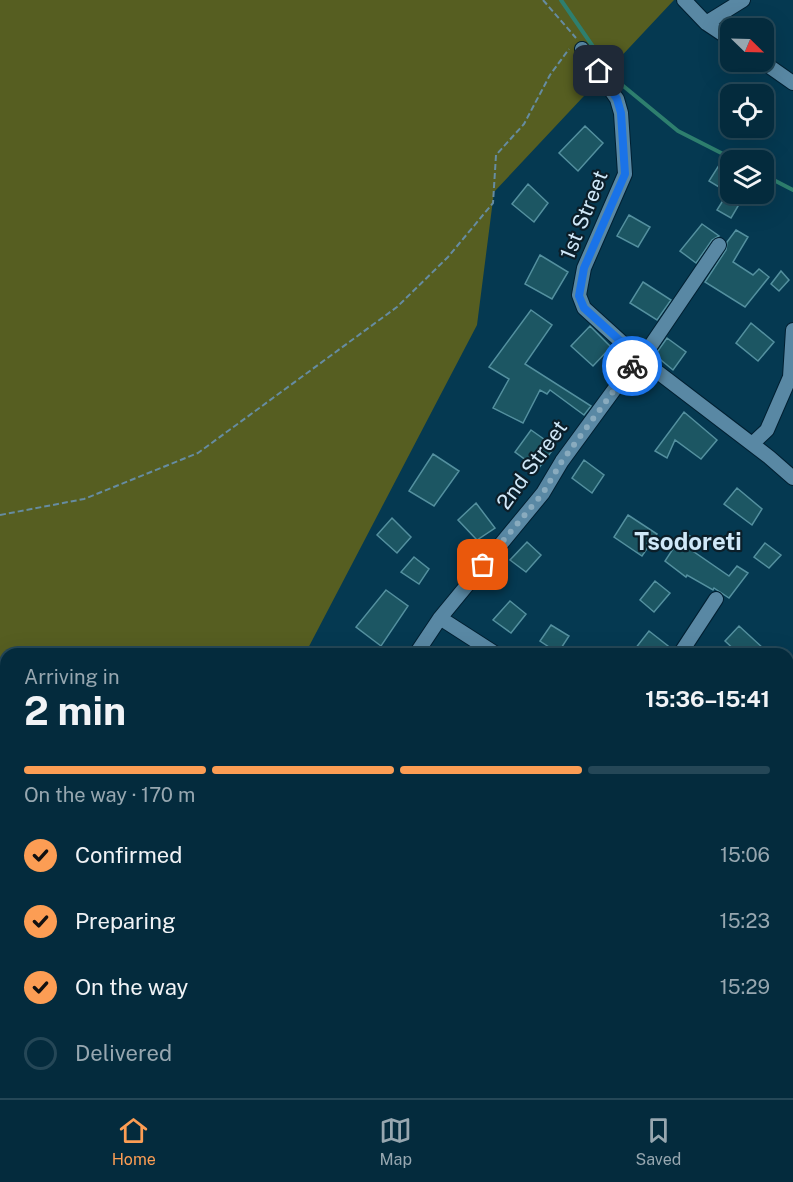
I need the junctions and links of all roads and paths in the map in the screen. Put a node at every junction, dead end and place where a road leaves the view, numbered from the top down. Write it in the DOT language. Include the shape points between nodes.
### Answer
graph roads {
  1 [pos="543,0"];
  2 [pos="684,0"];
  3 [pos="743,0"];
  4 [pos="706,23"];
  5 [pos="720,32"];
  6 [pos="579,44"];
  7 [pos="774,70"];
  8 [pos="793,83"];
  9 [pos="719,245"];
  10 [pos="793,330"];
  11 [pos="640,359"];
  12 [pos="752,444"];
  13 [pos="793,478"];
  14 [pos="0,515"];
  15 [pos="716,599"];
  16 [pos="440,618"];
  17 [pos="420,648"];
  18 [pos="487,648"];
  19 [pos="684,648"];
  1 -- 6 [label="path"];
  2 -- 4 [label="street"];
  3 -- 4 [label="street"];
  4 -- 5 [label="street"];
  6 -- 11 [label="street, 1st Street" via="617,99 625,174 584,268 579,296 584,308"];
  6 -- 14 [label="path" via="550,75 524,124 496,155 493,203 448,257 397,308 198,453 84,499"];
  7 -- 8 [label="street"];
  9 -- 11 [label="street, 2nd Street"];
  10 -- 12 [label="street" via="790,377 767,430"];
  11 -- 12 [label="street, 1st Street"];
  11 -- 16 [label="street, 2nd Street" via="562,461 543,493"];
  12 -- 13 [label="street, 1st Street"];
  15 -- 19 [label="street"];
  16 -- 17 [label="street, 2nd Street"];
  16 -- 18 [label="street"];
}
